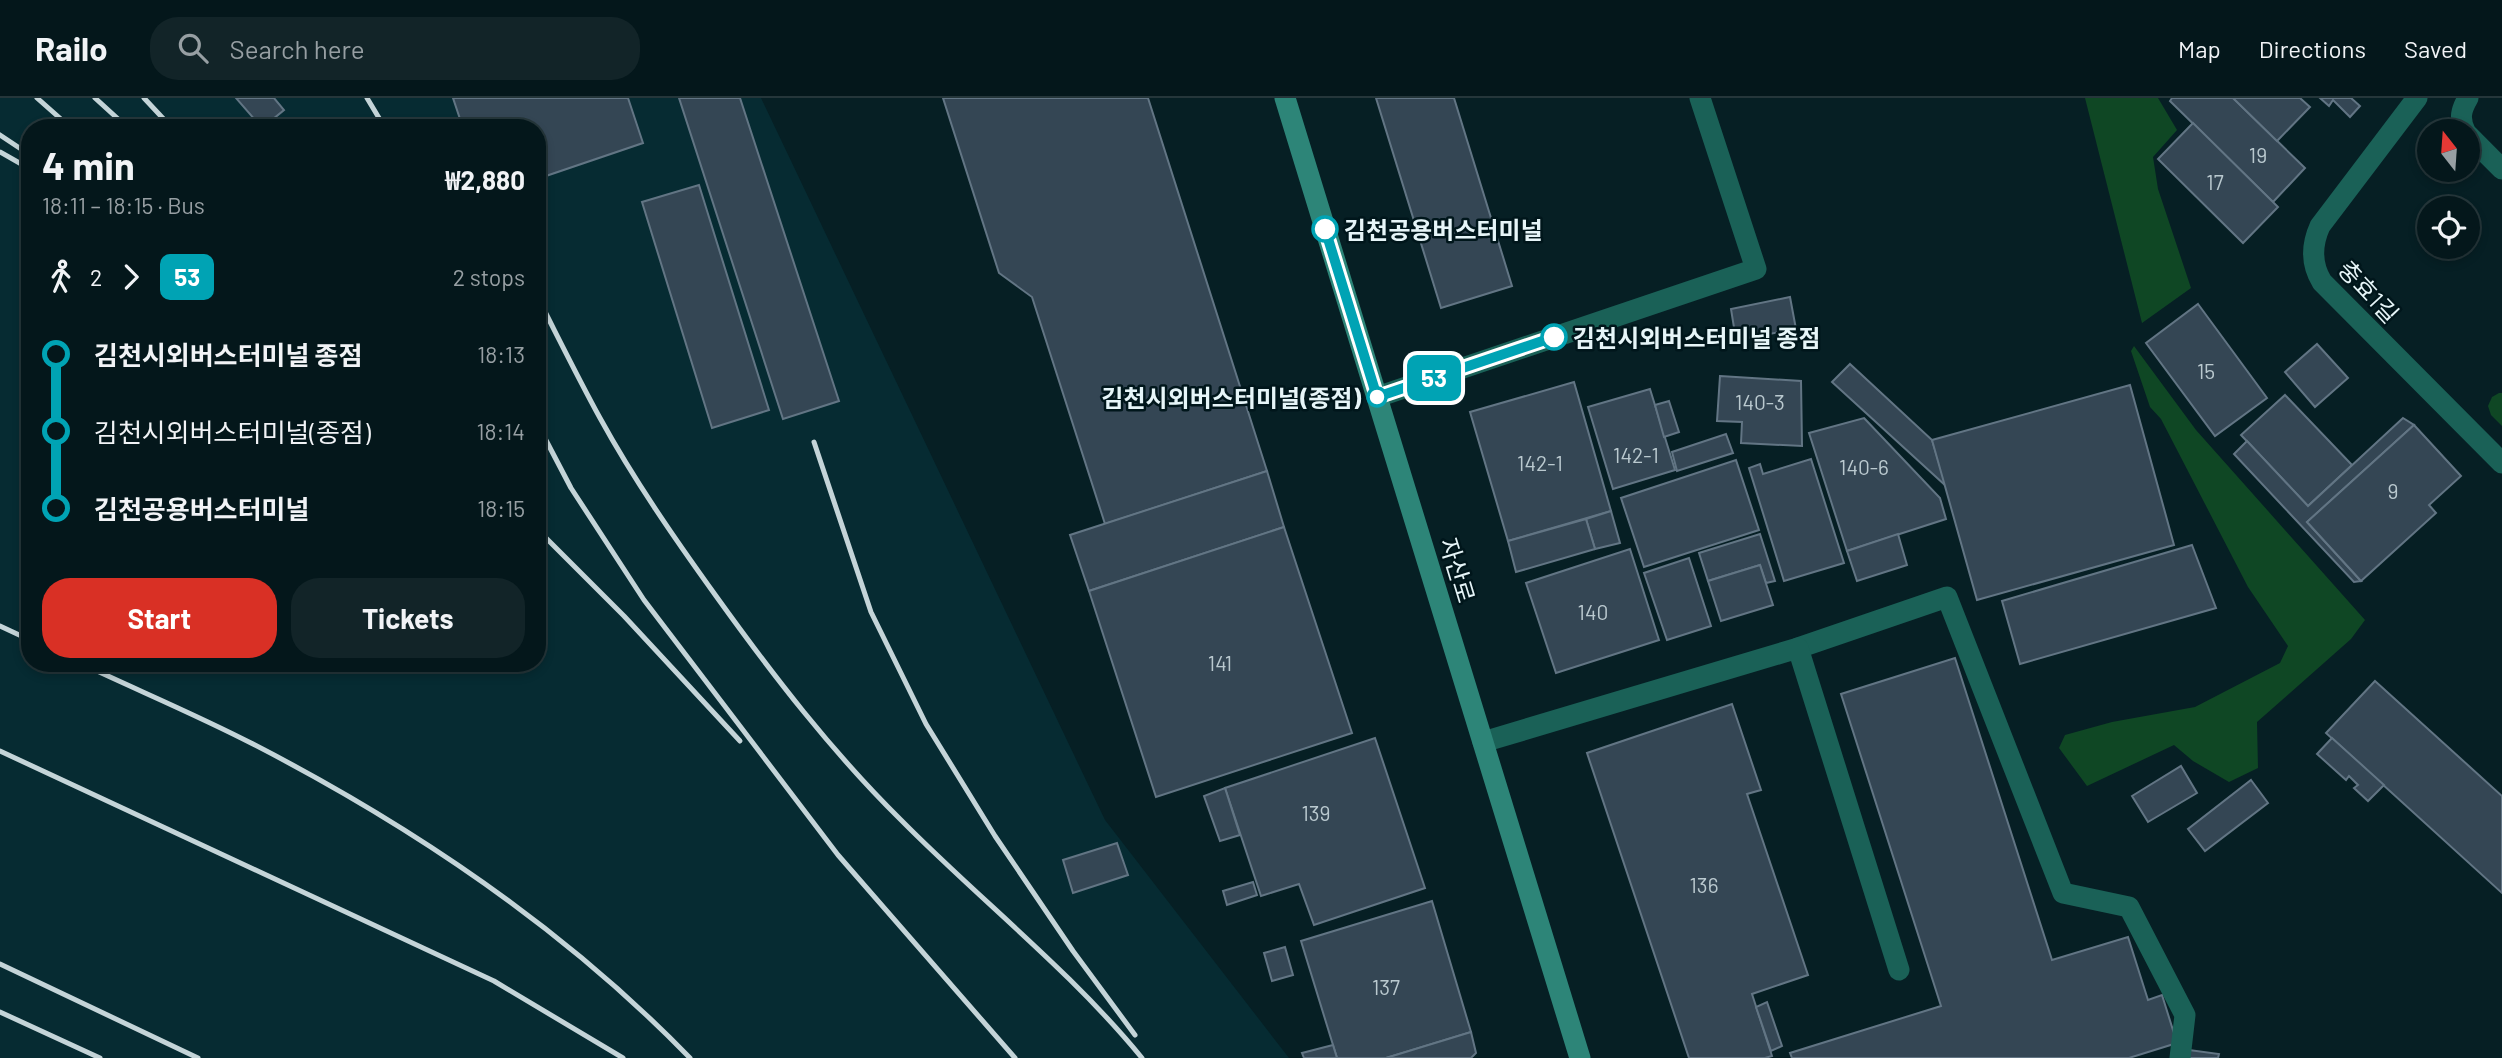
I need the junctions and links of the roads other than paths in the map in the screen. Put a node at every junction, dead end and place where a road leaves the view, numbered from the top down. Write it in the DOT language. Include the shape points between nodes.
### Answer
graph roads {
  1 [pos="1285,98"];
  2 [pos="1700,98"];
  3 [pos="2417,98"];
  4 [pos="2468,98"];
  5 [pos="2461,119"];
  6 [pos="2480,147"];
  7 [pos="2502,169"];
  8 [pos="1377,397"];
  9 [pos="2502,463"];
  10 [pos="1798,648"];
  11 [pos="1483,742"];
  12 [pos="1899,970"];
  13 [pos="1580,1058"];
  14 [pos="2180,1058"];
  1 -- 8 [label="street, 자산로"];
  2 -- 8 [label="street" via="1756,269"];
  3 -- 9 [label="street, 충효1길" via="2320,226 2314,239 2314,269"];
  4 -- 5 [label="street"];
  6 -- 7 [label="street"];
  8 -- 11 [label="street, 자산로"];
  10 -- 11 [label="street"];
  10 -- 12 [label="street"];
  10 -- 14 [label="street" via="1947,597 2063,893 2129,907 2185,1015"];
  11 -- 13 [label="street, 자산로"];
}
